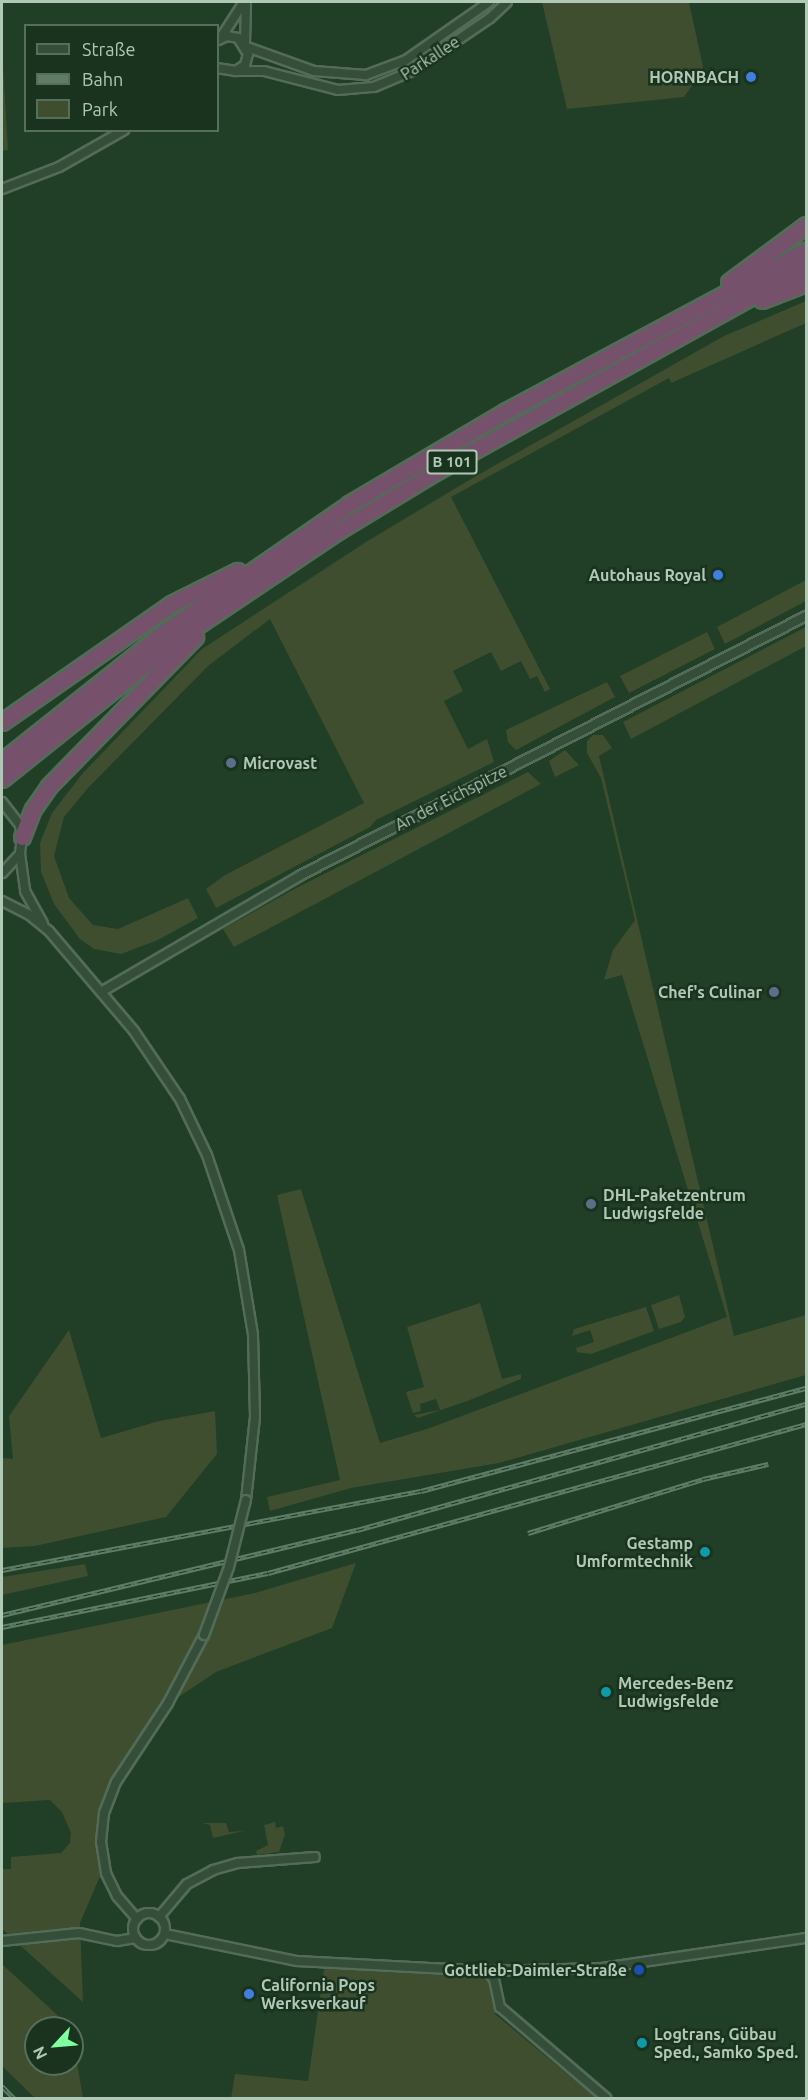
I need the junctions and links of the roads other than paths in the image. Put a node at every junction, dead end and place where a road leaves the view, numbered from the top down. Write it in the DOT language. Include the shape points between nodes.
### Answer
graph roads {
  1 [pos="245,2"];
  2 [pos="489,2"];
  3 [pos="507,2"];
  4 [pos="219,39"];
  5 [pos="246,46"];
  6 [pos="219,68"];
  7 [pos="233,72"];
  8 [pos="219,74"];
  9 [pos="120,132"];
  10 [pos="2,189"];
  11 [pos="807,225"];
  12 [pos="807,250"];
  13 [pos="807,266"];
  14 [pos="807,283"];
  15 [pos="629,345"];
  16 [pos="663,345"];
  17 [pos="267,558"];
  18 [pos="256,586"];
  19 [pos="807,616"];
  20 [pos="2,722"];
  21 [pos="2,761"];
  22 [pos="2,779"];
  23 [pos="4,805"];
  24 [pos="22,837"];
  25 [pos="20,854"];
  26 [pos="2,873"];
  27 [pos="2,901"];
  28 [pos="49,931"];
  29 [pos="101,992"];
  30 [pos="315,1857"];
  31 [pos="159,1917"];
  32 [pos="137,1919"];
  33 [pos="165,1934"];
  34 [pos="136,1938"];
  35 [pos="807,1938"];
  36 [pos="2,1941"];
  37 [pos="488,1971"];
  38 [pos="606,2098"];
  1 -- 4 [label="street"];
  1 -- 5 [label="street"];
  2 -- 5 [label="street, Parkallee" via="406,60 366,75 314,71"];
  3 -- 7 [label="street, Parkallee" via="412,71 374,87 338,90 264,71"];
  4 -- 5 [label="street, Parkallee" via="234,36"];
  5 -- 7 [label="street" via="247,61"];
  6 -- 7 [label="street, Parkallee"];
  7 -- 8 [label="street, Parkallee"];
  9 -- 10 [label="street" via="59,167"];
  11 -- 15 [label="highway" via="722,287"];
  12 -- 15 [label="highway, B 101"];
  13 -- 16 [label="highway, B 101"];
  14 -- 16 [label="highway"];
  15 -- 17 [label="highway, B 101" via="439,450"];
  16 -- 18 [label="highway, B 101" via="416,483"];
  17 -- 20 [label="highway" via="171,604"];
  17 -- 21 [label="highway, B 101" via="93,687"];
  18 -- 22 [label="highway, B 101" via="136,670"];
  18 -- 24 [label="highway" via="173,657 49,786 33,809"];
  19 -- 29 [label="street, An der Eichspitze" via="301,874"];
  23 -- 24 [label="street" via="20,825"];
  24 -- 25 [label="street"];
  25 -- 26 [label="street"];
  25 -- 28 [label="street" via="24,891"];
  27 -- 28 [label="street" via="28,914"];
  28 -- 29 [label="street"];
  29 -- 32 [label="street, bridge" via="151,1053 180,1099 207,1155 232,1223 247,1288 255,1360 255,1426 246,1500 229,1567 204,1635 173,1695 116,1782 104,1813 100,1842 106,1873 117,1896"];
  30 -- 31 [label="street" via="238,1863 213,1870 187,1884"];
  31 -- 32 [label="street" via="150,1914"];
  31 -- 33 [label="street"];
  32 -- 34 [label="street"];
  33 -- 34 [label="street" via="150,1945"];
  33 -- 37 [label="street" via="297,1961"];
  34 -- 36 [label="street" via="117,1941 79,1933"];
  35 -- 37 [label="street" via="608,1968"];
  37 -- 38 [label="street" via="494,1979 500,2007"];
}
